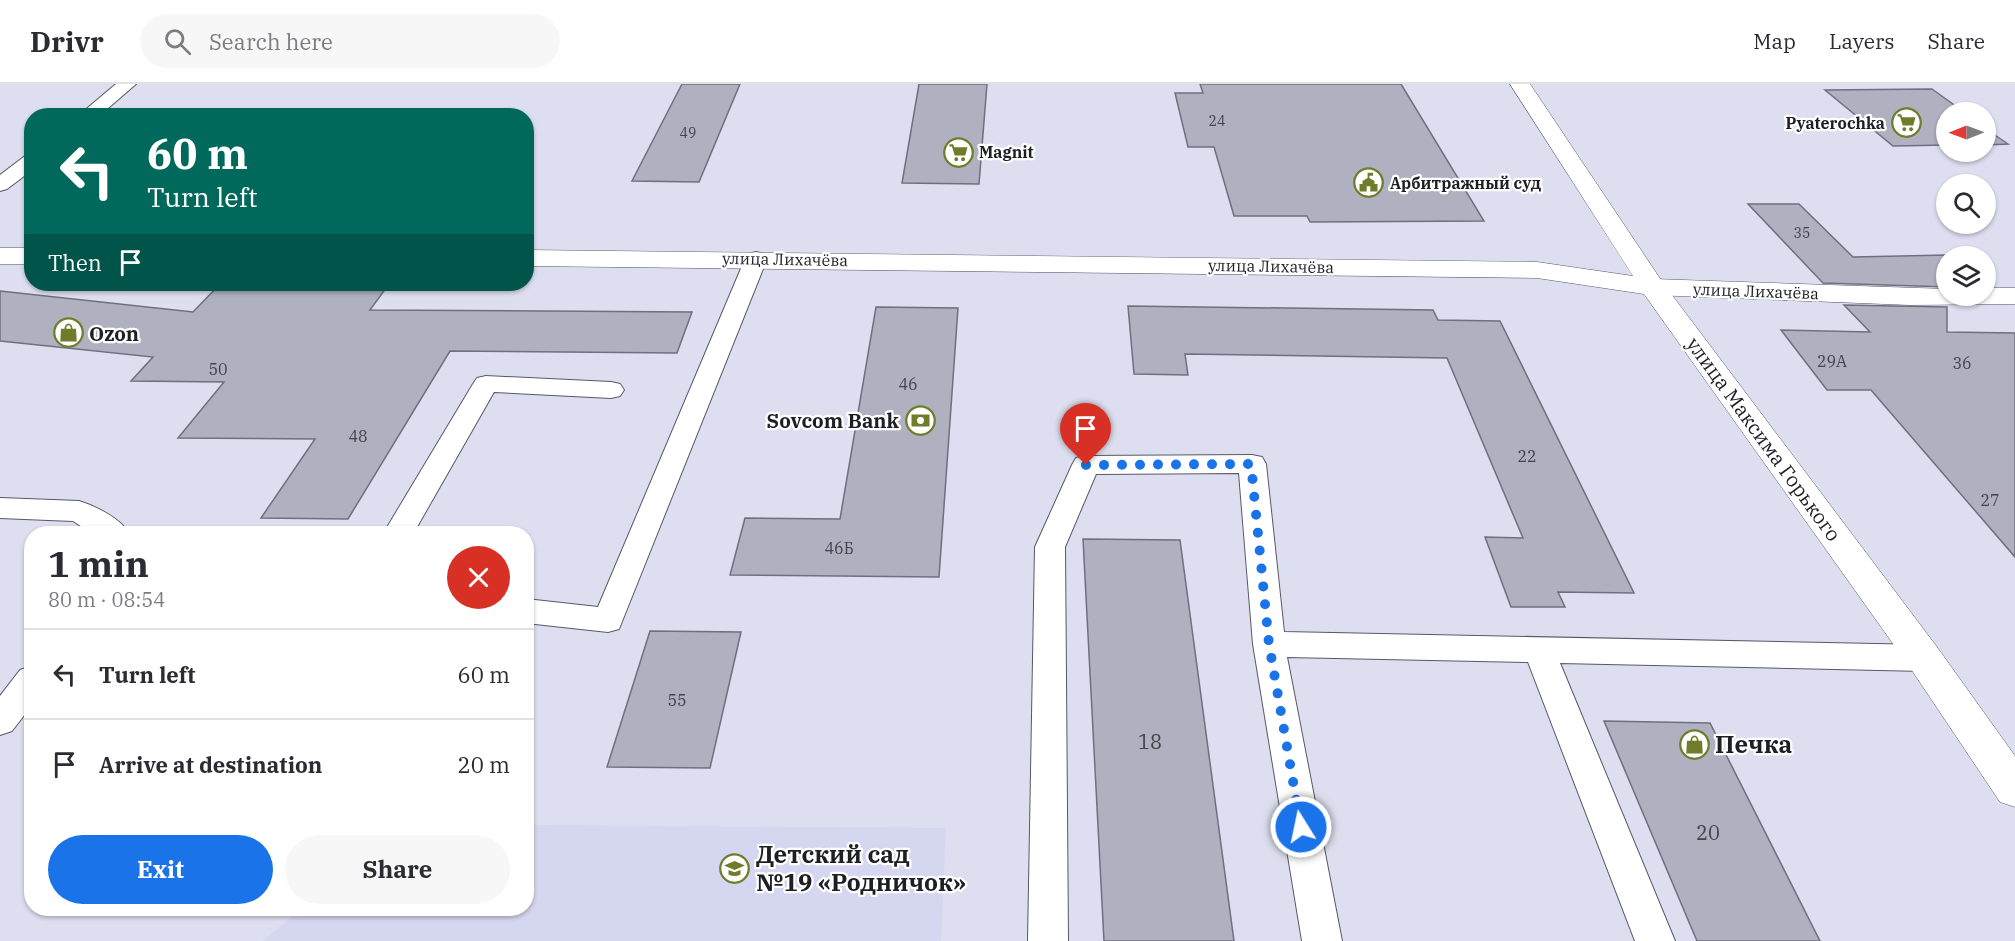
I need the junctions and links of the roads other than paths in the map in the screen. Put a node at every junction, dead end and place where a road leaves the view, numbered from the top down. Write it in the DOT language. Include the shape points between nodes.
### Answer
graph roads {
  1 [pos="127,84"];
  2 [pos="1520,84"];
  3 [pos="97,108"];
  4 [pos="24,166"];
  5 [pos="0,185"];
  6 [pos="0,256"];
  7 [pos="24,256"];
  8 [pos="534,258"];
  9 [pos="756,259"];
  10 [pos="1653,287"];
  11 [pos="2015,296"];
  12 [pos="611,390"];
  13 [pos="0,508"];
  14 [pos="102,526"];
  15 [pos="403,526"];
  16 [pos="534,611"];
  17 [pos="1269,644"];
  18 [pos="1539,650"];
  19 [pos="1924,658"];
  20 [pos="24,690"];
  21 [pos="0,721"];
  22 [pos="2015,789"];
  23 [pos="1048,941"];
  24 [pos="1322,941"];
  25 [pos="1655,941"];
  1 -- 3 [label="lane"];
  2 -- 10 [label="street, улица Максима Горького"];
  4 -- 5 [label="lane"];
  6 -- 7 [label="street"];
  8 -- 9 [label="street, улица Лихачёва"];
  9 -- 10 [label="street, улица Лихачёва" via="1537,270"];
  9 -- 16 [label="lane" via="608,620"];
  10 -- 11 [label="street, улица Лихачёва" via="1910,297"];
  10 -- 19 [label="street, улица Максима Горького"];
  12 -- 15 [label="lane" via="486,384"];
  13 -- 14 [label="lane" via="79,511"];
  17 -- 18 [label="lane"];
  17 -- 23 [label="lane" via="1251,464 1086,465 1050,547"];
  17 -- 24 [label="lane"];
  18 -- 19 [label="lane"];
  18 -- 25 [label="lane"];
  19 -- 22 [label="street, улица Максима Горького"];
  20 -- 21 [label="lane"];
}
